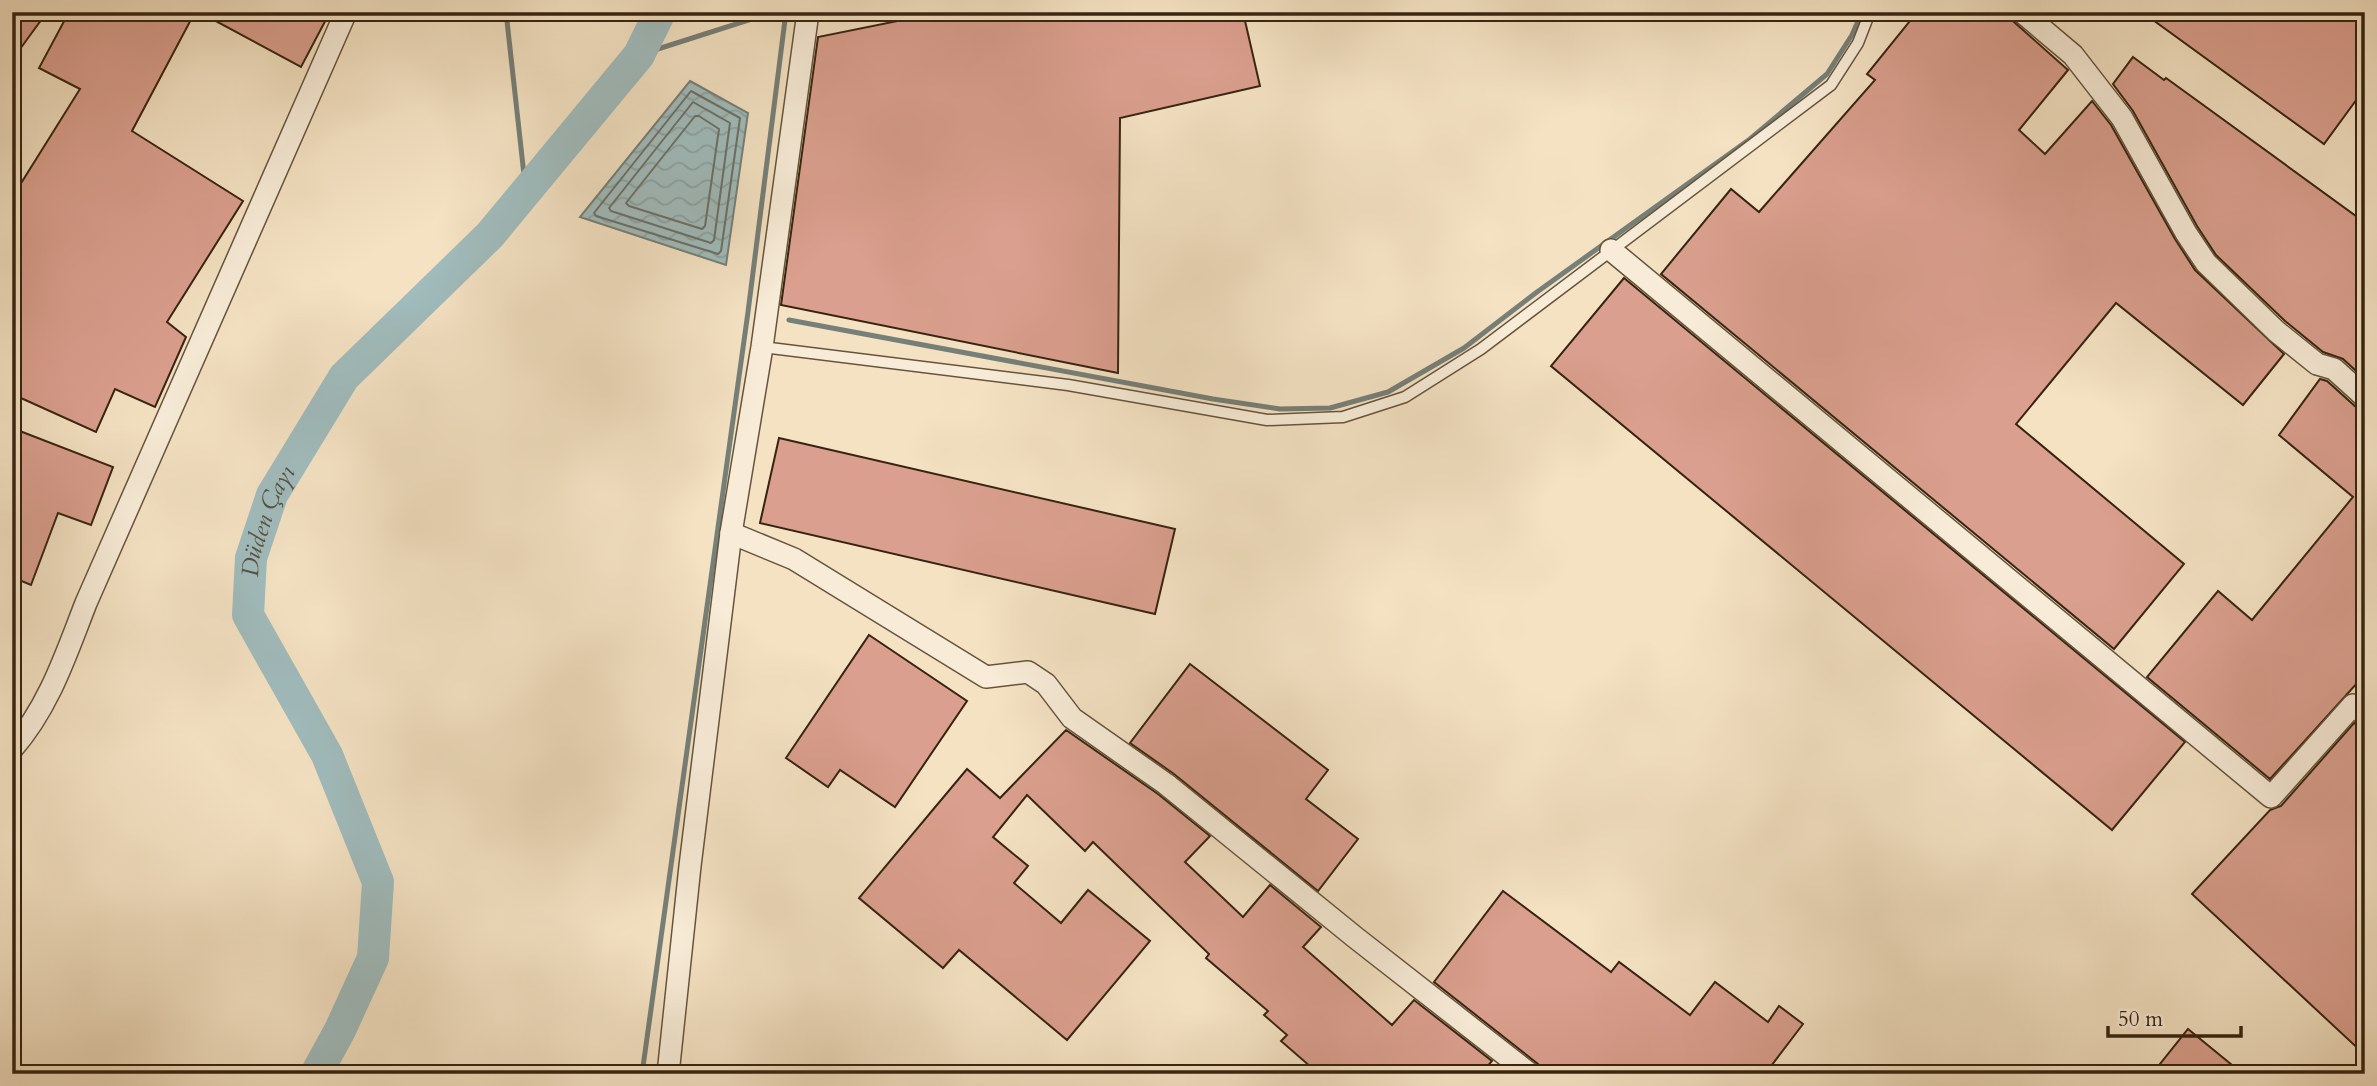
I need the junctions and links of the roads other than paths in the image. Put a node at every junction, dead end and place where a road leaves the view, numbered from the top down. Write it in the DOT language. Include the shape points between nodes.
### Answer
graph roads {
  1 [pos="346,12"];
  2 [pos="808,12"];
  3 [pos="1870,12"];
  4 [pos="2022,12"];
  5 [pos="1611,250"];
  6 [pos="762,347"];
  7 [pos="2365,397"];
  8 [pos="731,533"];
  9 [pos="2365,715"];
  10 [pos="12,748"];
  11 [pos="668,1074"];
  12 [pos="1530,1074"];
  1 -- 10 [label="street" via="57,677 42,708"];
  2 -- 6 [label="street"];
  3 -- 5 [label="lane" via="1858,43 1831,85"];
  4 -- 7 [label="street" via="2073,55 2122,118 2206,264 2276,331 2317,363 2334,369"];
  5 -- 6 [label="lane" via="1471,356 1405,397 1343,417 1267,420 1069,386"];
  5 -- 9 [label="street" via="2271,797 2353,705"];
  6 -- 8 [label="street"];
  8 -- 11 [label="street"];
  8 -- 12 [label="street" via="794,559 986,677 1028,672 1046,684 1072,718 1166,784"];
}
